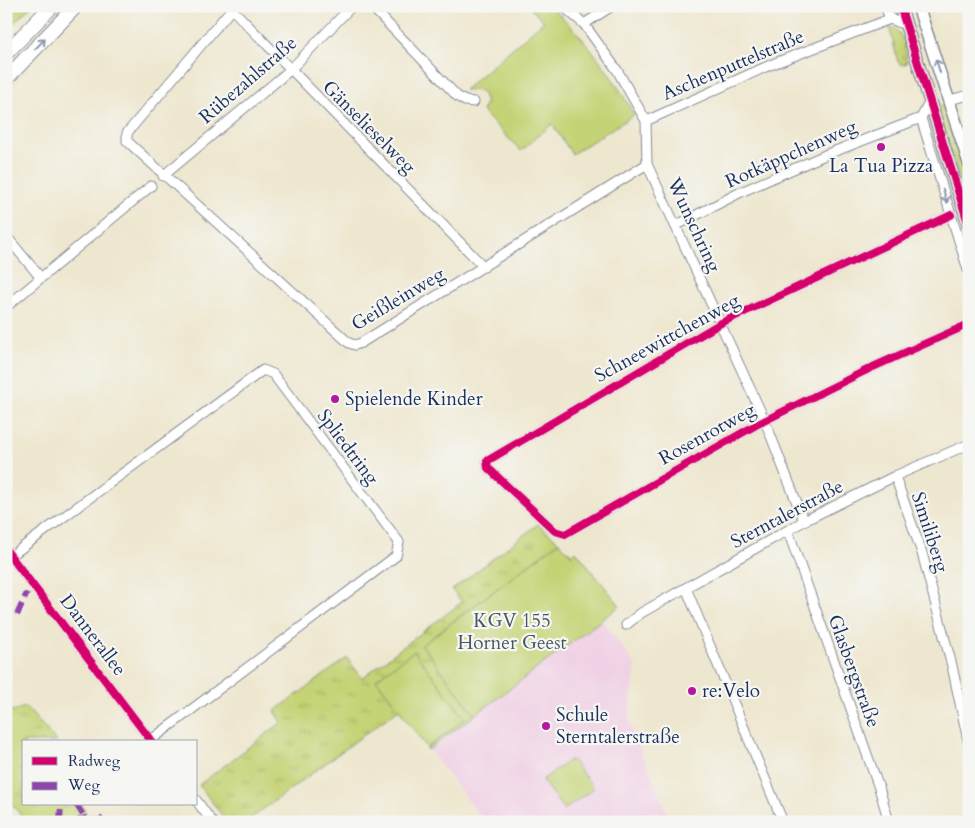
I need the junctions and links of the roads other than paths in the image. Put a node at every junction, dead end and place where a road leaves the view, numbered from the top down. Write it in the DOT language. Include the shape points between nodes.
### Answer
graph roads {
  1 [pos="52,6"];
  2 [pos="76,6"];
  3 [pos="352,6"];
  4 [pos="371,6"];
  5 [pos="563,6"];
  6 [pos="612,6"];
  7 [pos="885,6"];
  8 [pos="900,6"];
  9 [pos="918,6"];
  10 [pos="233,8"];
  11 [pos="890,19"];
  12 [pos="584,24"];
  13 [pos="906,25"];
  14 [pos="6,53"];
  15 [pos="290,70"];
  16 [pos="6,79"];
  17 [pos="969,95"];
  18 [pos="949,100"];
  19 [pos="930,101"];
  20 [pos="474,102"];
  21 [pos="921,118"];
  22 [pos="646,121"];
  23 [pos="969,163"];
  24 [pos="648,164"];
  25 [pos="163,176"];
  26 [pos="151,186"];
  27 [pos="951,215"];
  28 [pos="677,225"];
  29 [pos="969,226"];
  30 [pos="6,236"];
  31 [pos="484,266"];
  32 [pos="969,273"];
  33 [pos="41,278"];
  34 [pos="6,307"];
  35 [pos="722,324"];
  36 [pos="969,324"];
  37 [pos="765,421"];
  38 [pos="969,444"];
  39 [pos="487,460"];
  40 [pos="895,476"];
  41 [pos="804,521"];
  42 [pos="788,531"];
  43 [pos="9,552"];
  44 [pos="686,588"];
  45 [pos="626,625"];
  46 [pos="150,740"];
  47 [pos="152,740"];
  48 [pos="969,745"];
  49 [pos="198,803"];
  50 [pos="781,821"];
  51 [pos="212,822"];
  52 [pos="889,822"];
  1 -- 14 [label="highway"];
  16 -- 2 [label="highway, one-way"];
  3 -- 15 [label="street, Rübezahlstraße"];
  4 -- 20 [label="street" via="457,96"];
  5 -- 12 [label="street"];
  6 -- 12 [label="street"];
  7 -- 11 [label="street"];
  8 -- 13 [label="main road"];
  18 -- 9 [label="main road, one-way"];
  10 -- 15 [label="street, Gänselieselweg"];
  10 -- 25 [label="street, Geißleinweg" via="127,133 127,141"];
  11 -- 13 [label="street"];
  11 -- 22 [label="street, Aschenputtelstraße" via="770,65"];
  12 -- 22 [label="street" via="617,70"];
  13 -- 19 [label="main road"];
  15 -- 25 [label="street, Rübezahlstraße"];
  15 -- 31 [label="street, Gänselieselweg"];
  17 -- 18 [label="street"];
  18 -- 19 [label="main road"];
  18 -- 23 [label="main road"];
  19 -- 21 [label="street"];
  19 -- 29 [label="main road"];
  21 -- 27 [label="street, one-way"];
  21 -- 28 [label="street, Rotkäppchenweg" via="825,155"];
  22 -- 24 [label="street"];
  24 -- 28 [label="street, Wunschring"];
  24 -- 31 [label="street, Geißleinweg"];
  25 -- 31 [label="street, Geißleinweg" via="355,345"];
  26 -- 33 [label="street"];
  27 -- 32 [label="street"];
  27 -- 35 [label="street, Schneewittchenweg"];
  28 -- 35 [label="street, Wunschring"];
  30 -- 33 [label="street"];
  33 -- 34 [label="street"];
  35 -- 37 [label="street, Wunschring"];
  35 -- 39 [label="street, Schneewittchenweg"];
  36 -- 37 [label="street, Rosenrotweg"];
  37 -- 39 [label="street, Rosenrotweg" via="565,534 555,531 488,468"];
  37 -- 41 [label="street, Wunschring"];
  38 -- 40 [label="street, Sterntalerstraße"];
  40 -- 41 [label="street, Sterntalerstraße"];
  40 -- 48 [label="street, Similiberg" via="922,553"];
  41 -- 42 [label="street, Sterntalerstraße"];
  42 -- 44 [label="street, Sterntalerstraße"];
  42 -- 52 [label="street, Glasbergstraße"];
  43 -- 46 [label="street, Dannerallee"];
  43 -- 47 [label="street, Spliedtring" via="263,370 278,380 399,542 396,556"];
  44 -- 45 [label="street, Sterntalerstraße"];
  44 -- 50 [label="street"];
  49 -- 51 [label="street"];
}
